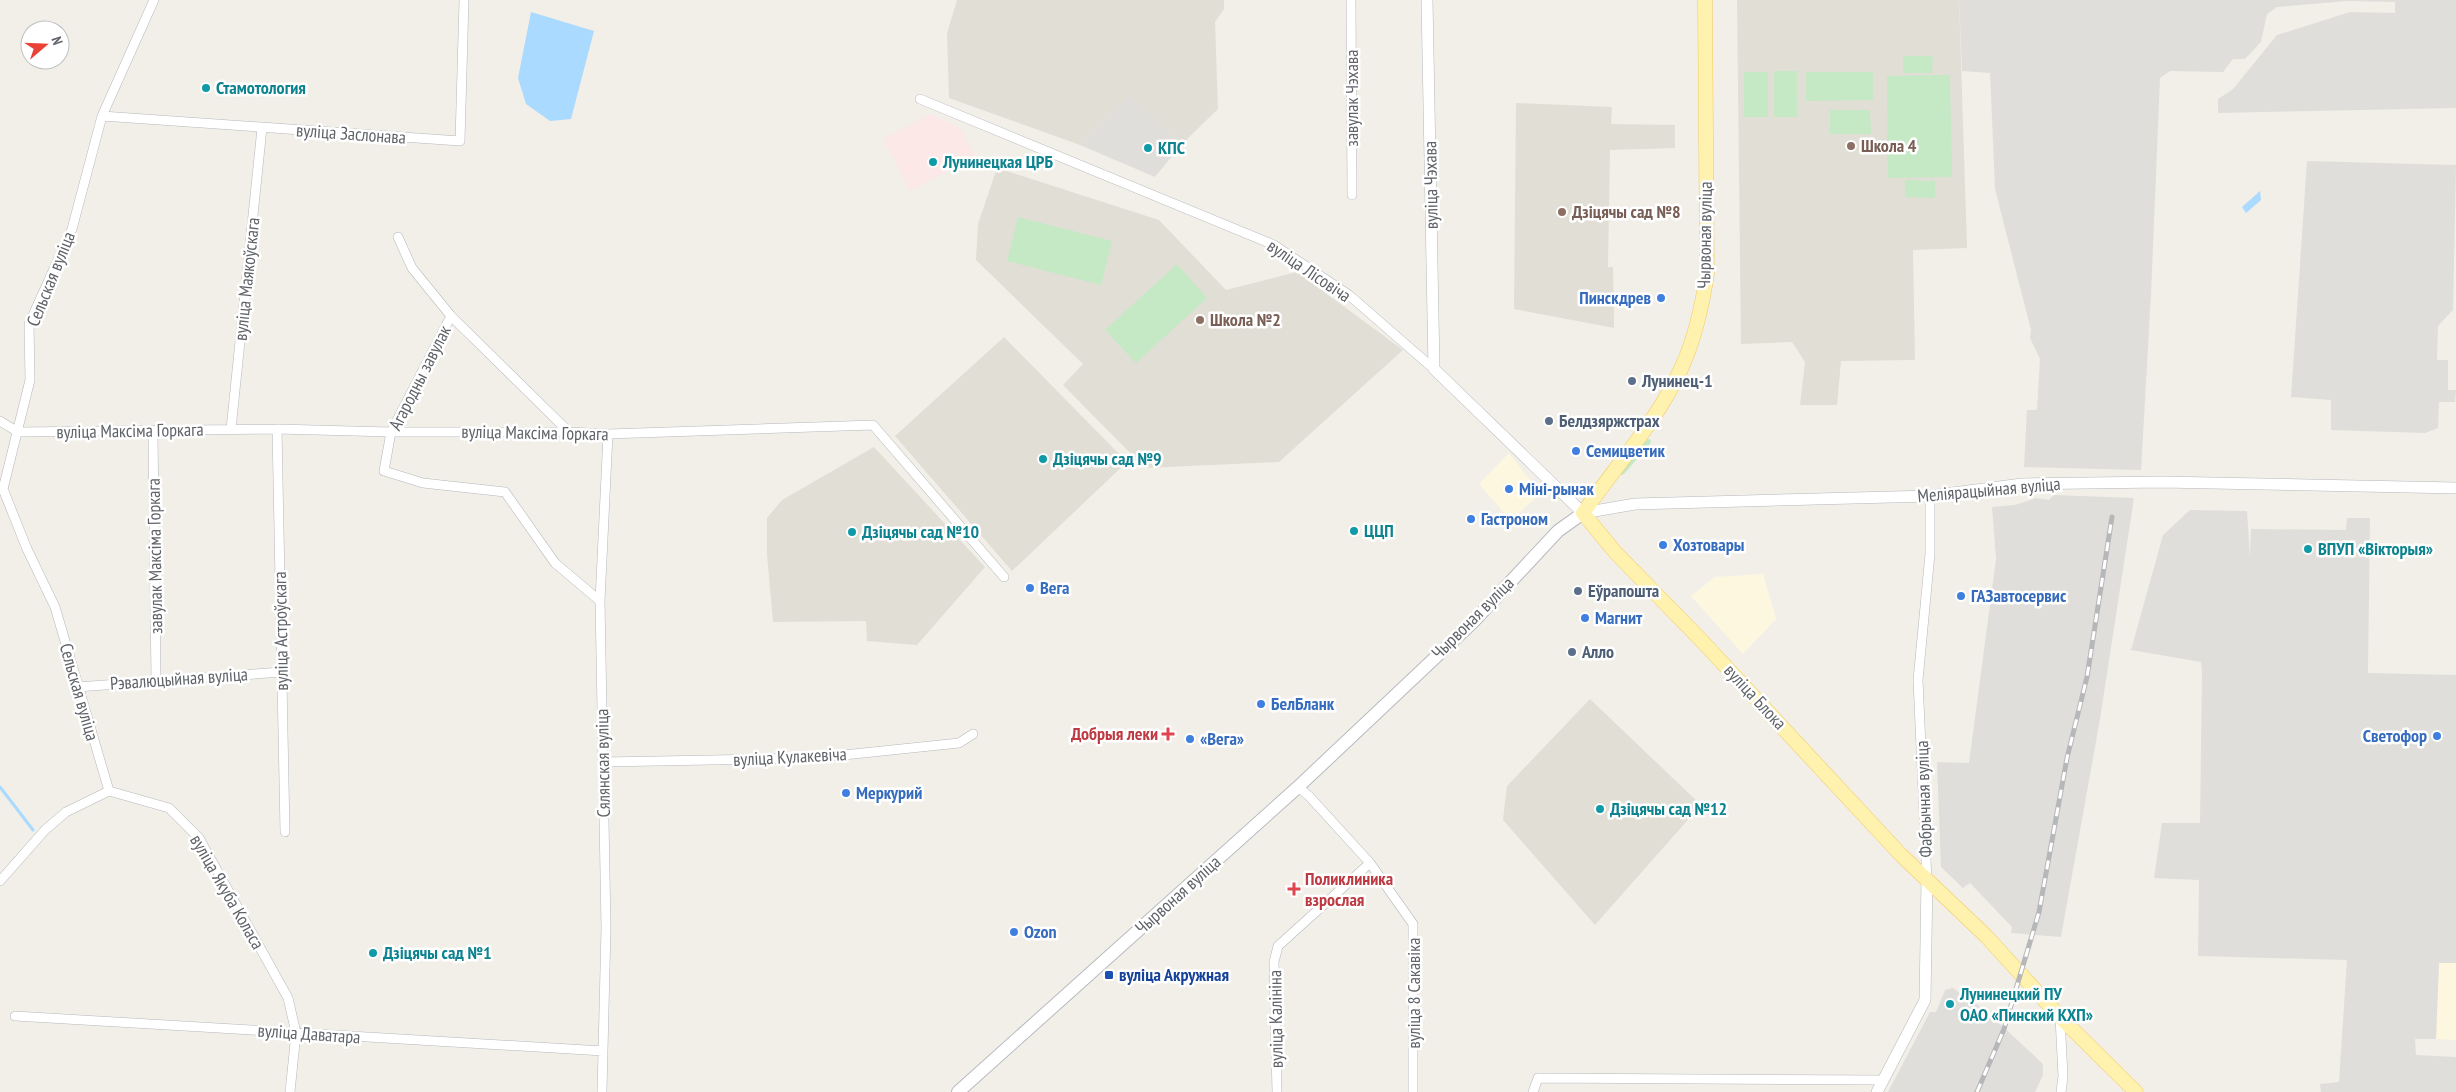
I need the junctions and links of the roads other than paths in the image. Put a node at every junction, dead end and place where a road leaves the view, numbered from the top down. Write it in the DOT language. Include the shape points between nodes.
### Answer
graph roads {
  1 [pos="154,0"];
  2 [pos="464,0"];
  3 [pos="1351,0"];
  4 [pos="1427,0"];
  5 [pos="1705,0"];
  6 [pos="920,99"];
  7 [pos="102,116"];
  8 [pos="262,128"];
  9 [pos="1352,196"];
  10 [pos="398,237"];
  11 [pos="451,316"];
  12 [pos="1434,369"];
  13 [pos="0,421"];
  14 [pos="231,429"];
  15 [pos="277,429"];
  16 [pos="18,432"];
  17 [pos="153,432"];
  18 [pos="391,432"];
  19 [pos="569,432"];
  20 [pos="608,434"];
  21 [pos="2456,488"];
  22 [pos="1930,496"];
  23 [pos="1583,513"];
  24 [pos="1004,577"];
  25 [pos="600,601"];
  26 [pos="282,672"];
  27 [pos="156,681"];
  28 [pos="77,687"];
  29 [pos="973,734"];
  30 [pos="604,762"];
  31 [pos="1298,787"];
  32 [pos="109,791"];
  33 [pos="285,832"];
  34 [pos="1370,863"];
  35 [pos="0,881"];
  36 [pos="1927,881"];
  37 [pos="14,1016"];
  38 [pos="2060,1017"];
  39 [pos="296,1033"];
  40 [pos="603,1051"];
  41 [pos="1883,1080"];
  42 [pos="290,1092"];
  43 [pos="602,1092"];
  44 [pos="958,1092"];
  45 [pos="1277,1092"];
  46 [pos="1414,1092"];
  47 [pos="1533,1092"];
  48 [pos="1877,1092"];
  49 [pos="2062,1092"];
  50 [pos="2136,1092"];
  1 -- 7 [label="street, Сельская вуліца"];
  2 -- 8 [label="street, вуліца Заслонава" via="460,141"];
  3 -- 9 [label="street, завулак Чэхава"];
  4 -- 12 [label="street, вуліца Чэхава"];
  5 -- 23 [label="main road, Чырвоная вуліца" via="1708,247 1701,311 1681,369 1659,409"];
  6 -- 12 [label="street, вуліца Лісовіча" via="1274,245 1349,295"];
  7 -- 8 [label="street, вуліца Заслонава"];
  7 -- 16 [label="street, Сельская вуліца" via="72,229 29,324 30,380"];
  8 -- 14 [label="street, вуліца Маякоўскага"];
  10 -- 11 [label="street" via="412,268"];
  11 -- 18 [label="street, Агародны завулак"];
  11 -- 19 [label="street"];
  12 -- 23 [label="street, вуліца Лісовіча"];
  13 -- 16 [label="street"];
  14 -- 15 [label="street, вуліца Максіма Горкага"];
  14 -- 17 [label="street, вуліца Максіма Горкага"];
  15 -- 18 [label="street, вуліца Максіма Горкага"];
  15 -- 26 [label="street, вуліца Астроўскага"];
  16 -- 17 [label="street, вуліца Максіма Горкага"];
  16 -- 28 [label="street, Сельская вуліца" via="3,489 55,607"];
  17 -- 27 [label="street, завулак Максіма Горкага"];
  18 -- 19 [label="street, вуліца Максіма Горкага"];
  18 -- 25 [label="street, Агародны завулак" via="384,471 423,483 505,492 555,563"];
  19 -- 20 [label="street, вуліца Максіма Горкага"];
  20 -- 24 [label="street, вуліца Максіма Горкага" via="873,425"];
  20 -- 25 [label="street, Сялянская вуліца"];
  21 -- 22 [label="street, Меліярацыйная вуліца" via="2162,482 2022,484"];
  22 -- 23 [label="street, Меліярацыйная вуліца" via="1635,504"];
  22 -- 36 [label="street, Фабрычная вуліца" via="1930,554 1918,680"];
  23 -- 31 [label="main road, Чырвоная вуліца" via="1558,530 1473,622"];
  23 -- 36 [label="main road, вуліца Блока" via="1615,552"];
  25 -- 30 [label="street, Сялянская вуліца"];
  26 -- 27 [label="street, Рэвалюцыйная вуліца"];
  26 -- 33 [label="street, вуліца Астроўскага"];
  27 -- 28 [label="street, Рэвалюцыйная вуліца"];
  28 -- 32 [label="street, Сельская вуліца"];
  29 -- 30 [label="street, вуліца Кулакевіча" via="959,743 815,758"];
  30 -- 40 [label="street, Сялянская вуліца" via="606,928"];
  31 -- 34 [label="street, вуліца 8 Сакавіка"];
  31 -- 44 [label="main road, Чырвоная вуліца"];
  32 -- 35 [label="street" via="59,818"];
  32 -- 39 [label="street, вуліца Якуба Коласа" via="169,808 199,838 288,998"];
  34 -- 45 [label="street, вуліца Калініна" via="1278,946 1274,962"];
  34 -- 46 [label="street, вуліца 8 Сакавіка" via="1413,924"];
  36 -- 38 [label="main road, вуліца Блока" via="1986,936"];
  36 -- 41 [label="street, Фабрычная вуліца" via="1925,1000"];
  37 -- 39 [label="street, вуліца Даватара"];
  38 -- 49 [label="street"];
  38 -- 50 [label="main road, вуліца Блока"];
  39 -- 40 [label="street, вуліца Даватара"];
  39 -- 42 [label="street, вуліца Якуба Коласа"];
  40 -- 43 [label="street, Сялянская вуліца"];
  41 -- 47 [label="street" via="1538,1078"];
  41 -- 48 [label="street, Фабрычная вуліца"];
}
